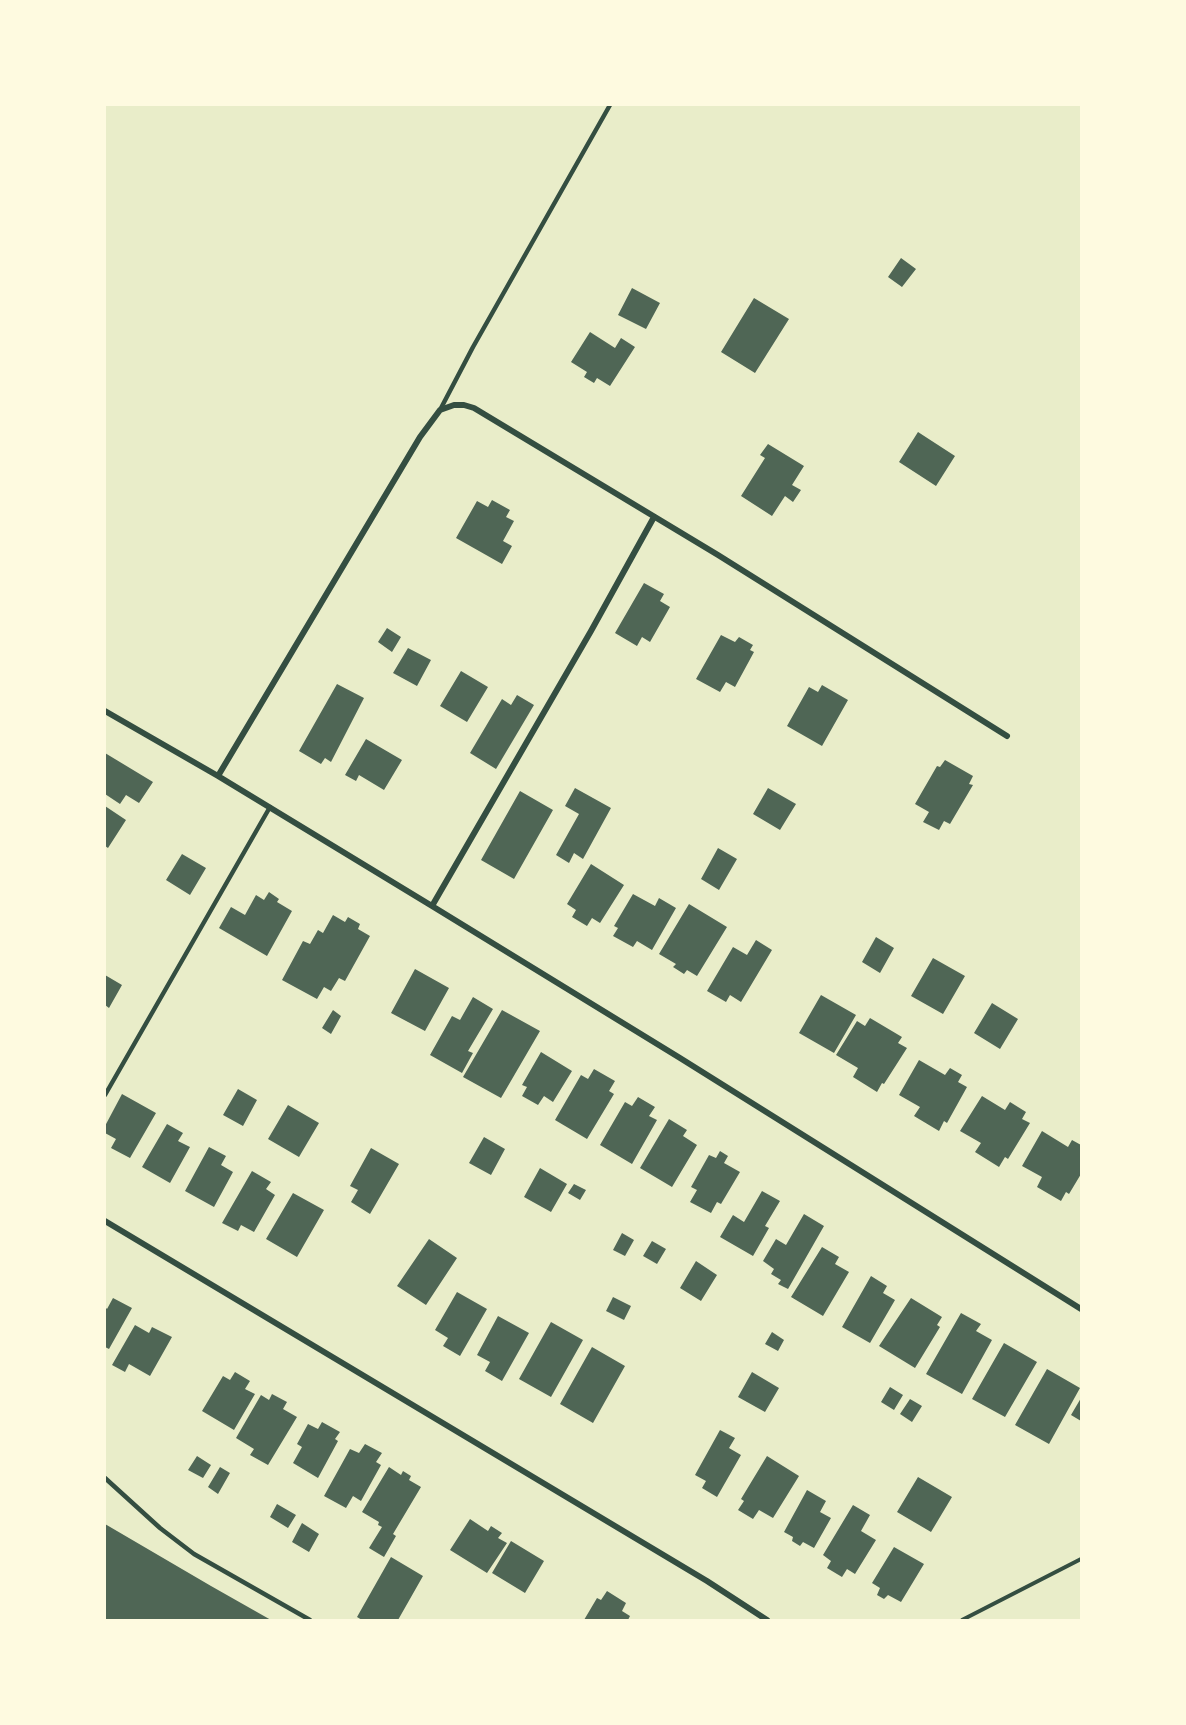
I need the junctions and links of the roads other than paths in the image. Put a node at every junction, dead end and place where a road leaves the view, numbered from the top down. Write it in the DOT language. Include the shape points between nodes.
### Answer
graph roads {
  1 [pos="610,105"];
  2 [pos="440,410"];
  3 [pos="654,517"];
  4 [pos="105,711"];
  5 [pos="1007,736"];
  6 [pos="218,776"];
  7 [pos="270,807"];
  8 [pos="432,906"];
  9 [pos="105,1095"];
  10 [pos="105,1221"];
  11 [pos="1081,1309"];
  12 [pos="105,1478"];
  13 [pos="310,1620"];
  14 [pos="767,1620"];
  1 -- 2 [label="lane"];
  2 -- 3 [label="street" via="454,405 474,408"];
  2 -- 6 [label="street" via="420,437"];
  3 -- 5 [label="street"];
  3 -- 8 [label="street"];
  4 -- 6 [label="street"];
  6 -- 7 [label="street"];
  7 -- 8 [label="street"];
  7 -- 9 [label="lane"];
  8 -- 11 [label="street"];
  10 -- 14 [label="street"];
  12 -- 13 [label="lane" via="194,1554"];
}
